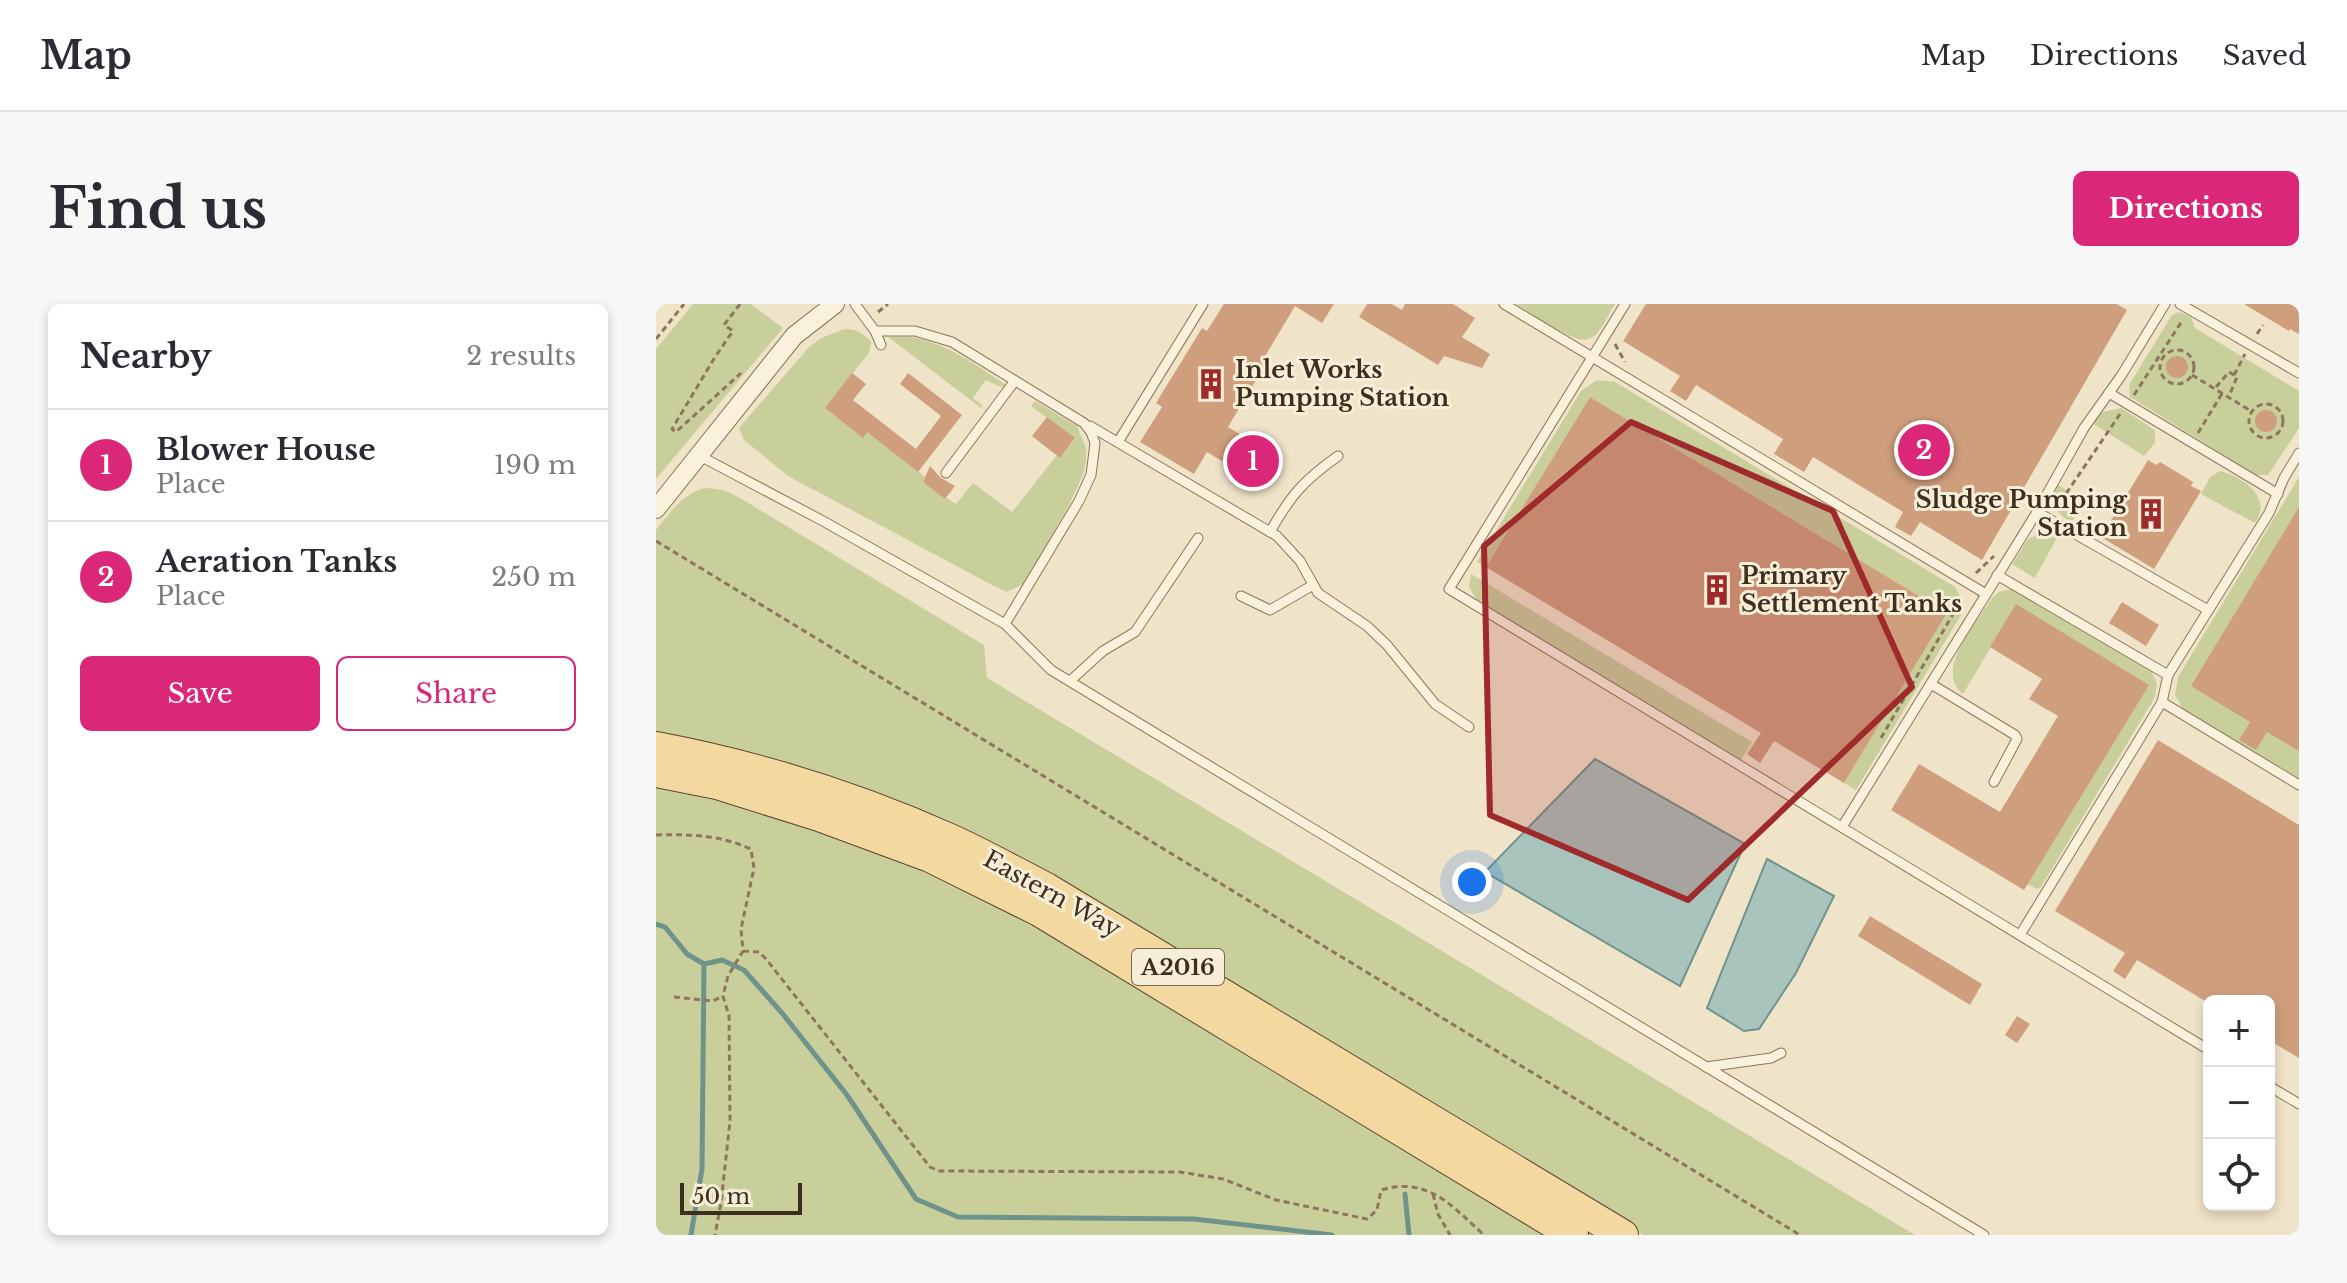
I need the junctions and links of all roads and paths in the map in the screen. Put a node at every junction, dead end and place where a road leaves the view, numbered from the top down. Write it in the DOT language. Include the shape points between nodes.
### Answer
graph roads {
  1 [pos="684,304"];
  2 [pos="740,304"];
  3 [pos="813,304"];
  4 [pos="835,304"];
  5 [pos="855,304"];
  6 [pos="1203,304"];
  7 [pos="1504,304"];
  8 [pos="1625,304"];
  9 [pos="2165,304"];
  10 [pos="2185,306"];
  11 [pos="800,331"];
  12 [pos="875,331"];
  13 [pos="1605,338"];
  14 [pos="656,339"];
  15 [pos="881,345"];
  16 [pos="1593,357"];
  17 [pos="1629,368"];
  18 [pos="2299,373"];
  19 [pos="743,375"];
  20 [pos="2192,375"];
  21 [pos="1014,382"];
  22 [pos="2216,387"];
  23 [pos="2223,392"];
  24 [pos="2109,393"];
  25 [pos="2230,396"];
  26 [pos="2128,404"];
  27 [pos="2251,411"];
  28 [pos="1084,423"];
  29 [pos="1118,442"];
  30 [pos="2192,443"];
  31 [pos="2299,453"];
  32 [pos="700,456"];
  33 [pos="1338,456"];
  34 [pos="946,473"];
  35 [pos="2278,494"];
  36 [pos="656,509"];
  37 [pos="2037,512"];
  38 [pos="2049,519"];
  39 [pos="1270,532"];
  40 [pos="1198,538"];
  41 [pos="656,541"];
  42 [pos="2008,558"];
  43 [pos="1971,573"];
  44 [pos="1997,575"];
  45 [pos="1313,585"];
  46 [pos="1986,594"];
  47 [pos="1241,596"];
  48 [pos="1961,608"];
  49 [pos="2208,610"];
  50 [pos="1005,624"];
  51 [pos="2168,675"];
  52 [pos="1070,681"];
  53 [pos="1931,684"];
  54 [pos="2162,702"];
  55 [pos="1469,727"];
  56 [pos="1876,746"];
  57 [pos="656,747"];
  58 [pos="712,770"];
  59 [pos="656,772"];
  60 [pos="1994,782"];
  61 [pos="2299,785"];
  62 [pos="1842,827"];
  63 [pos="656,835"];
  64 [pos="2020,935"];
  65 [pos="743,951"];
  66 [pos="1158,969"];
  67 [pos="723,996"];
  68 [pos="674,997"];
  69 [pos="2203,1046"];
  70 [pos="1781,1053"];
  71 [pos="1706,1067"];
  72 [pos="2275,1090"];
  73 [pos="2299,1104"];
  74 [pos="1433,1192"];
  75 [pos="715,1235"];
  76 [pos="1450,1235"];
  77 [pos="1484,1235"];
  78 [pos="1573,1235"];
  79 [pos="1623,1235"];
  80 [pos="1800,1235"];
  81 [pos="1984,1235"];
  1 -- 14 [label="path"];
  2 -- 19 [label="path" via="724,325 733,331 672,429 676,432"];
  3 -- 11 [label="street"];
  4 -- 11 [label="street"];
  5 -- 12 [label="lane"];
  6 -- 29 [label="lane"];
  7 -- 16 [label="lane"];
  8 -- 13 [label="lane"];
  9 -- 24 [label="lane"];
  10 -- 18 [label="lane"];
  10 -- 26 [label="path"];
  11 -- 32 [label="street"];
  12 -- 15 [label="lane"];
  12 -- 21 [label="lane" via="934,335"];
  13 -- 16 [label="lane"];
  13 -- 17 [label="path" via="1615,344"];
  16 -- 46 [label="lane"];
  16 -- 62 [label="lane" via="1449,589"];
  20 -- 20 [label="path" via="2172,384 2163,378 2160,362 2166,353 2181,350 2193,361"];
  20 -- 22 [label="path"];
  21 -- 28 [label="lane"];
  21 -- 34 [label="lane"];
  22 -- 23 [label="path"];
  22 -- 25 [label="path" via="2229,372 2237,377"];
  23 -- 25 [label="path"];
  23 -- 30 [label="path"];
  24 -- 26 [label="lane"];
  24 -- 37 [label="lane"];
  25 -- 27 [label="path"];
  26 -- 30 [label="lane"];
  26 -- 38 [label="path"];
  27 -- 27 [label="path" via="2260,405 2276,406 2284,420 2281,430 2267,439 2256,436 2250,427"];
  28 -- 29 [label="lane"];
  28 -- 50 [label="lane" via="1095,443 1091,475"];
  29 -- 39 [label="lane"];
  30 -- 35 [label="lane"];
  31 -- 35 [label="lane"];
  32 -- 36 [label="street"];
  32 -- 50 [label="lane"];
  33 -- 39 [label="lane" via="1290,497"];
  35 -- 49 [label="lane"];
  37 -- 38 [label="lane"];
  37 -- 42 [label="lane"];
  38 -- 49 [label="lane"];
  39 -- 45 [label="lane" via="1300,561"];
  40 -- 52 [label="lane" via="1135,632 1103,651"];
  41 -- 80 [label="path"];
  42 -- 43 [label="path" via="1994,555"];
  42 -- 44 [label="lane"];
  44 -- 46 [label="lane"];
  44 -- 51 [label="lane"];
  45 -- 47 [label="lane" via="1270,610"];
  45 -- 55 [label="lane" via="1367,626 1435,704"];
  46 -- 53 [label="lane"];
  48 -- 56 [label="path"];
  49 -- 51 [label="lane"];
  50 -- 52 [label="lane" via="1051,670"];
  51 -- 54 [label="lane"];
  52 -- 71 [label="lane"];
  53 -- 60 [label="lane" via="2015,735"];
  53 -- 62 [label="lane"];
  54 -- 61 [label="lane"];
  54 -- 64 [label="lane"];
  57 -- 58 [label="main road, Eastern Way / A2016"];
  58 -- 59 [label="main road, Eastern Way / A2016"];
  58 -- 66 [label="main road, Eastern Way / A2016" via="814,786 952,840 1048,889"];
  62 -- 64 [label="lane"];
  63 -- 65 [label="path" via="690,834 751,849 754,868 741,929"];
  64 -- 69 [label="lane"];
  65 -- 67 [label="path"];
  65 -- 74 [label="path" via="759,952 766,959 930,1167 939,1171 1180,1172 1367,1219 1377,1210 1381,1190 1397,1185"];
  66 -- 78 [label="main road, Eastern Way / A2016"];
  66 -- 79 [label="main road, Eastern Way / A2016"];
  67 -- 68 [label="path" via="713,1001"];
  67 -- 75 [label="path" via="729,1016 730,1121"];
  70 -- 71 [label="lane"];
  71 -- 81 [label="lane"];
  72 -- 73 [label="lane"];
  74 -- 76 [label="path"];
  74 -- 77 [label="path"];
}
